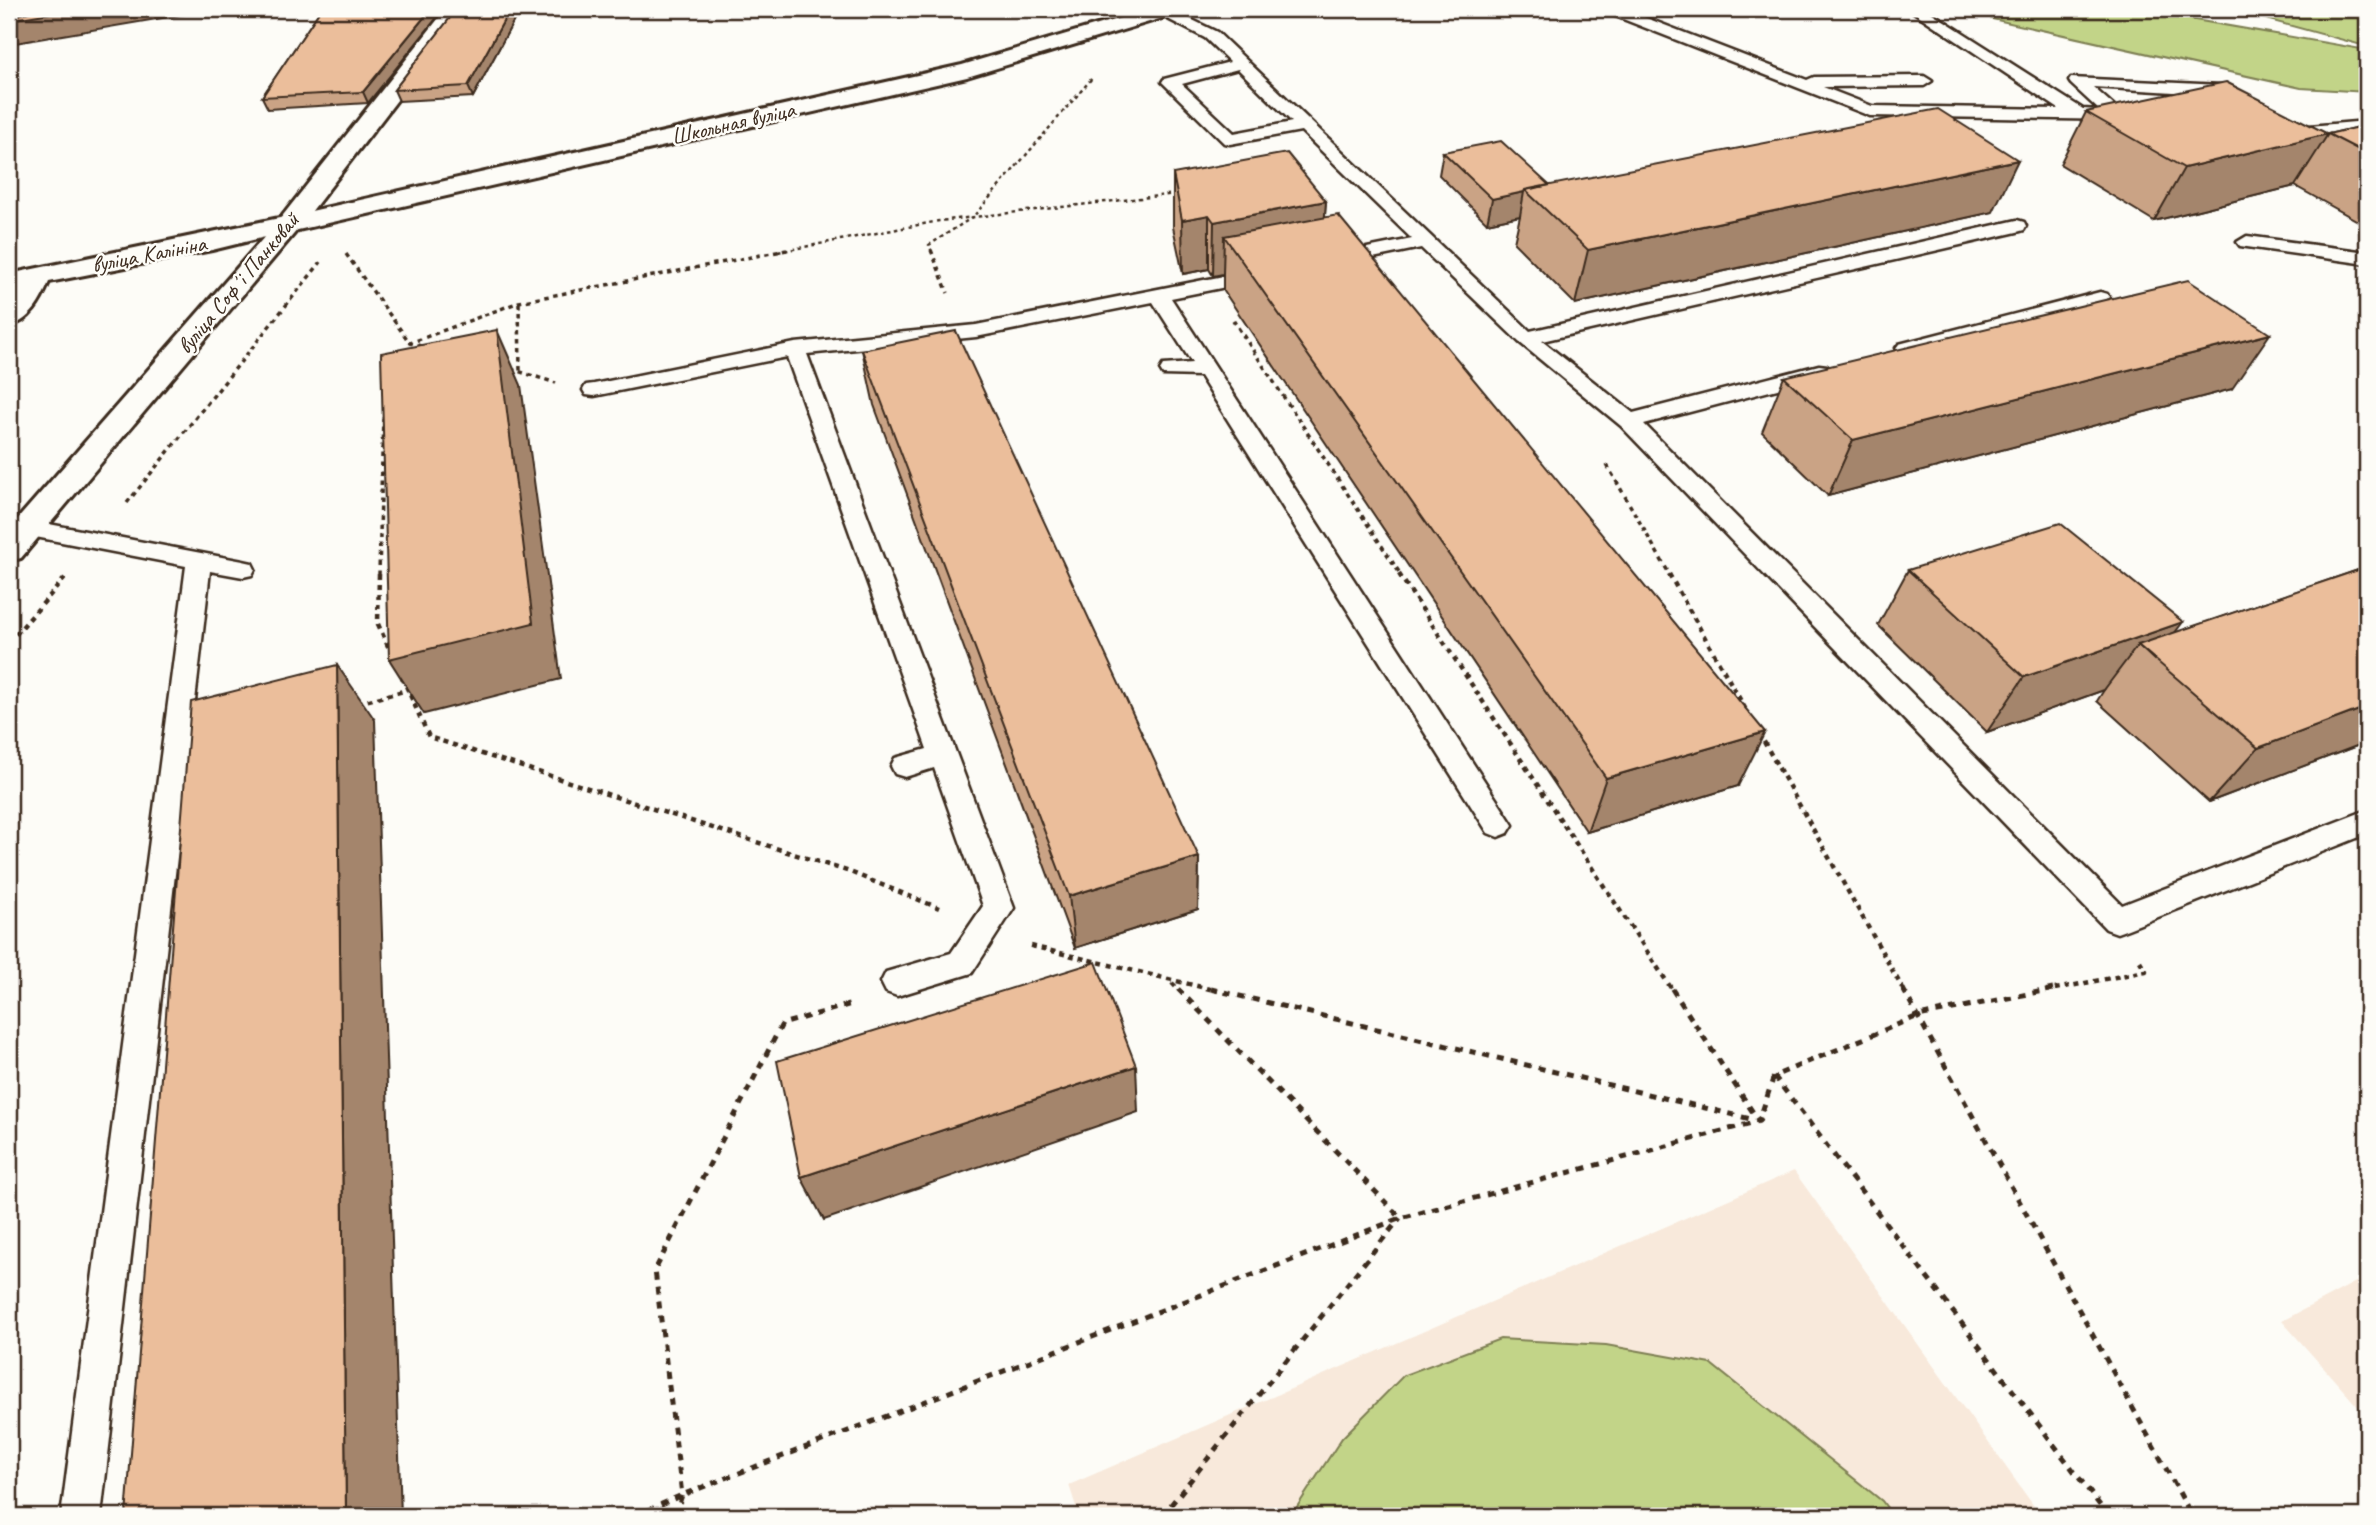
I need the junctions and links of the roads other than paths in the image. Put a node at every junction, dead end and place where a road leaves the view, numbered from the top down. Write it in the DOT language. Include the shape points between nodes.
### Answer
graph roads {
  1 [pos="457,9"];
  2 [pos="1611,9"];
  3 [pos="1916,9"];
  4 [pos="1169,10"];
  5 [pos="1240,64"];
  6 [pos="1924,81"];
  7 [pos="1801,82"];
  8 [pos="2222,90"];
  9 [pos="2077,113"];
  10 [pos="2113,114"];
  11 [pos="2138,118"];
  12 [pos="1303,125"];
  13 [pos="2367,126"];
  14 [pos="2269,128"];
  15 [pos="289,224"];
  16 [pos="2017,226"];
  17 [pos="1423,242"];
  18 [pos="2247,242"];
  19 [pos="2367,258"];
  20 [pos="1306,265"];
  21 [pos="1279,271"];
  22 [pos="38,276"];
  23 [pos="9,282"];
  24 [pos="1159,295"];
  25 [pos="2100,298"];
  26 [pos="9,318"];
  27 [pos="1526,338"];
  28 [pos="795,349"];
  29 [pos="1885,354"];
  30 [pos="1844,365"];
  31 [pos="1206,369"];
  32 [pos="1171,370"];
  33 [pos="594,390"];
  34 [pos="1629,421"];
  35 [pos="19,539"];
  36 [pos="200,561"];
  37 [pos="243,569"];
  38 [pos="943,755"];
  39 [pos="905,766"];
  40 [pos="2367,822"];
  41 [pos="1498,825"];
  42 [pos="897,982"];
  43 [pos="81,1516"];
  1 -- 15 [label="street, вуліца Софʼі Панковай"];
  2 -- 7 [label="lane"];
  3 -- 9 [label="lane"];
  4 -- 5 [label="lane" via="1211,35"];
  4 -- 15 [label="street, Школьная вуліца" via="967,70"];
  5 -- 12 [label="lane"];
  5 -- 12 [label="lane" via="1170,82 1230,139"];
  6 -- 7 [label="lane"];
  7 -- 9 [label="lane" via="1870,111"];
  8 -- 10 [label="lane" via="2077,81"];
  9 -- 10 [label="lane"];
  10 -- 11 [label="lane"];
  12 -- 17 [label="lane"];
  13 -- 14 [label="lane" via="2309,131"];
  15 -- 22 [label="street, вуліца Калініна"];
  15 -- 35 [label="street, вуліца Софʼі Панковай"];
  16 -- 27 [label="lane"];
  17 -- 20 [label="lane"];
  17 -- 27 [label="lane"];
  18 -- 19 [label="lane"];
  21 -- 24 [label="lane"];
  22 -- 23 [label="street, вуліца Калініна"];
  22 -- 26 [label="street" via="27,300"];
  24 -- 28 [label="lane" via="976,331"];
  24 -- 31 [label="lane"];
  25 -- 29 [label="lane"];
  27 -- 34 [label="lane"];
  28 -- 33 [label="lane"];
  28 -- 38 [label="lane"];
  30 -- 34 [label="lane"];
  31 -- 32 [label="lane"];
  31 -- 41 [label="lane"];
  34 -- 40 [label="lane" via="2117,920"];
  35 -- 36 [label="lane" via="96,542"];
  36 -- 37 [label="lane"];
  36 -- 43 [label="lane"];
  38 -- 39 [label="lane"];
  38 -- 42 [label="lane" via="999,908 961,962"];
}
